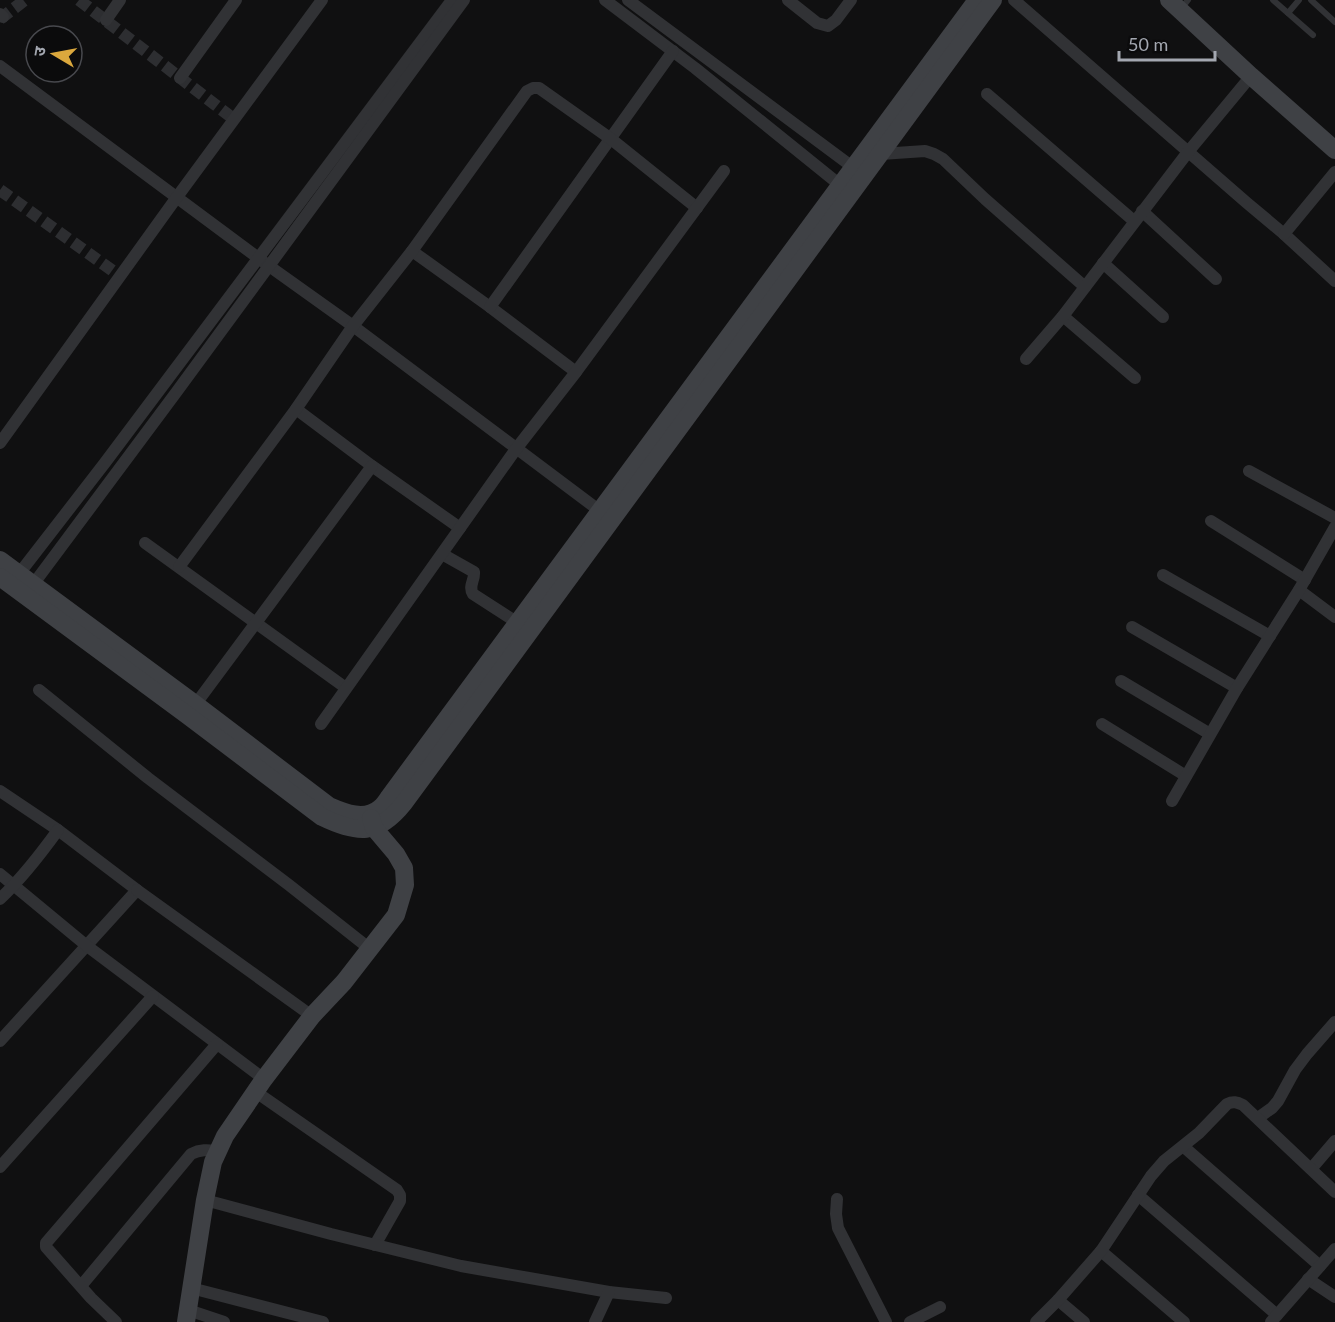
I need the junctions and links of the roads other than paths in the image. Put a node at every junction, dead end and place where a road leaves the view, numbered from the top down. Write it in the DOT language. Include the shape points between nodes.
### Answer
graph roads {
  1 [pos="120,0"];
  2 [pos="236,0"];
  3 [pos="322,0"];
  4 [pos="452,0"];
  5 [pos="464,0"];
  6 [pos="605,0"];
  7 [pos="628,0"];
  8 [pos="788,0"];
  9 [pos="851,0"];
  10 [pos="977,0"];
  11 [pos="993,0"];
  12 [pos="1014,0"];
  13 [pos="1274,0"];
  14 [pos="1299,0"];
  15 [pos="1311,0"];
  16 [pos="1179,3"];
  17 [pos="1288,13"];
  18 [pos="106,20"];
  19 [pos="1335,22"];
  20 [pos="1313,35"];
  21 [pos="673,51"];
  22 [pos="0,66"];
  23 [pos="1251,76"];
  24 [pos="180,78"];
  25 [pos="987,94"];
  26 [pos="611,140"];
  27 [pos="875,150"];
  28 [pos="1335,150"];
  29 [pos="1188,152"];
  30 [pos="724,171"];
  31 [pos="859,171"];
  32 [pos="1335,172"];
  33 [pos="845,189"];
  34 [pos="177,197"];
  35 [pos="697,208"];
  36 [pos="1138,216"];
  37 [pos="1284,234"];
  38 [pos="412,252"];
  39 [pos="258,257"];
  40 [pos="1103,263"];
  41 [pos="268,266"];
  42 [pos="1216,279"];
  43 [pos="1335,281"];
  44 [pos="1085,287"];
  45 [pos="490,307"];
  46 [pos="1063,316"];
  47 [pos="1163,317"];
  48 [pos="353,326"];
  49 [pos="1026,359"];
  50 [pos="576,372"];
  51 [pos="1135,378"];
  52 [pos="296,409"];
  53 [pos="1,438"];
  54 [pos="516,449"];
  55 [pos="372,466"];
  56 [pos="1249,471"];
  57 [pos="606,516"];
  58 [pos="1335,518"];
  59 [pos="1210,521"];
  60 [pos="1335,527"];
  61 [pos="460,528"];
  62 [pos="145,543"];
  63 [pos="442,554"];
  64 [pos="0,560"];
  65 [pos="178,567"];
  66 [pos="1163,576"];
  67 [pos="17,583"];
  68 [pos="1302,585"];
  69 [pos="1335,617"];
  70 [pos="255,622"];
  71 [pos="518,623"];
  72 [pos="1132,627"];
  73 [pos="1270,636"];
  74 [pos="1121,681"];
  75 [pos="346,688"];
  76 [pos="1237,688"];
  77 [pos="39,690"];
  78 [pos="191,709"];
  79 [pos="321,724"];
  80 [pos="1102,724"];
  81 [pos="1210,734"];
  82 [pos="1186,776"];
  83 [pos="0,791"];
  84 [pos="1172,801"];
  85 [pos="372,821"];
  86 [pos="58,830"];
  87 [pos="0,874"];
  88 [pos="15,885"];
  89 [pos="137,890"];
  90 [pos="0,899"];
  91 [pos="87,946"];
  92 [pos="370,949"];
  93 [pos="153,996"];
  94 [pos="312,1016"];
  95 [pos="1335,1022"];
  96 [pos="0,1041"];
  97 [pos="217,1044"];
  98 [pos="260,1085"];
  99 [pos="1258,1118"];
  100 [pos="1335,1141"];
  101 [pos="1184,1147"];
  102 [pos="218,1151"];
  103 [pos="0,1167"];
  104 [pos="1311,1169"];
  105 [pos="1335,1192"];
  106 [pos="1138,1195"];
  107 [pos="837,1199"];
  108 [pos="205,1200"];
  109 [pos="375,1245"];
  110 [pos="1335,1249"];
  111 [pos="1101,1251"];
  112 [pos="1320,1266"];
  113 [pos="1308,1279"];
  114 [pos="81,1286"];
  115 [pos="191,1288"];
  116 [pos="609,1292"];
  117 [pos="1335,1297"];
  118 [pos="666,1298"];
  119 [pos="1058,1300"];
  120 [pos="940,1307"];
  121 [pos="187,1316"];
  122 [pos="1274,1319"];
  123 [pos="116,1322"];
  124 [pos="224,1322"];
  125 [pos="323,1322"];
  126 [pos="595,1322"];
  127 [pos="886,1322"];
  128 [pos="910,1322"];
  129 [pos="1036,1322"];
  130 [pos="1083,1322"];
  131 [pos="1185,1322"];
  1 -- 18 [label="street"];
  2 -- 24 [label="street"];
  3 -- 34 [label="street"];
  4 -- 39 [label="street"];
  5 -- 41 [label="street"];
  6 -- 21 [label="street"];
  7 -- 31 [label="street"];
  8 -- 9 [label="street" via="818,24 828,26"];
  10 -- 27 [label="street"];
  11 -- 27 [label="street"];
  12 -- 29 [label="street"];
  13 -- 17 [label="lane"];
  14 -- 17 [label="lane"];
  15 -- 19 [label="lane"];
  16 -- 23 [label="street"];
  17 -- 20 [label="lane"];
  21 -- 26 [label="street"];
  21 -- 33 [label="street"];
  22 -- 34 [label="street"];
  23 -- 28 [label="street"];
  23 -- 29 [label="street"];
  25 -- 36 [label="street"];
  26 -- 35 [label="street"];
  26 -- 38 [label="street" via="539,88 532,88"];
  26 -- 45 [label="street"];
  27 -- 31 [label="street"];
  27 -- 44 [label="street" via="925,151 943,159"];
  29 -- 36 [label="street"];
  29 -- 37 [label="street"];
  30 -- 35 [label="street"];
  31 -- 33 [label="street"];
  32 -- 37 [label="street"];
  33 -- 57 [label="street"];
  34 -- 39 [label="street"];
  34 -- 53 [label="street"];
  35 -- 50 [label="street"];
  36 -- 40 [label="street"];
  36 -- 42 [label="street"];
  37 -- 43 [label="street"];
  38 -- 45 [label="street"];
  38 -- 48 [label="street"];
  39 -- 41 [label="street"];
  39 -- 67 [label="street"];
  40 -- 44 [label="street"];
  40 -- 47 [label="street"];
  41 -- 48 [label="street"];
  41 -- 67 [label="street"];
  44 -- 46 [label="street"];
  45 -- 50 [label="street"];
  46 -- 49 [label="street"];
  46 -- 51 [label="street"];
  48 -- 52 [label="street"];
  48 -- 54 [label="street"];
  50 -- 54 [label="street"];
  52 -- 55 [label="street"];
  52 -- 65 [label="street"];
  54 -- 57 [label="street"];
  54 -- 61 [label="street"];
  55 -- 61 [label="street"];
  55 -- 70 [label="street"];
  56 -- 58 [label="street"];
  57 -- 71 [label="street"];
  57 -- 85 [label="street" via="404,803 387,822"];
  59 -- 68 [label="street"];
  60 -- 68 [label="street"];
  61 -- 63 [label="street"];
  62 -- 65 [label="street"];
  63 -- 71 [label="street" via="474,572 473,594"];
  63 -- 75 [label="street"];
  64 -- 67 [label="street"];
  65 -- 70 [label="street"];
  66 -- 73 [label="street"];
  67 -- 78 [label="street"];
  68 -- 69 [label="street"];
  68 -- 73 [label="street"];
  70 -- 75 [label="street"];
  70 -- 78 [label="street"];
  71 -- 85 [label="street"];
  72 -- 76 [label="street"];
  73 -- 76 [label="street"];
  74 -- 81 [label="street"];
  75 -- 79 [label="street"];
  76 -- 81 [label="street"];
  77 -- 92 [label="street"];
  78 -- 85 [label="street" via="329,806"];
  80 -- 82 [label="street"];
  81 -- 82 [label="street"];
  82 -- 84 [label="street"];
  83 -- 86 [label="street"];
  85 -- 92 [label="street" via="404,868 405,885 396,915"];
  86 -- 88 [label="street"];
  86 -- 89 [label="street"];
  87 -- 88 [label="street"];
  88 -- 90 [label="street"];
  88 -- 91 [label="street"];
  89 -- 91 [label="street"];
  89 -- 94 [label="street"];
  91 -- 93 [label="street"];
  91 -- 96 [label="street"];
  92 -- 94 [label="street"];
  93 -- 97 [label="street"];
  93 -- 103 [label="street"];
  94 -- 98 [label="street"];
  95 -- 99 [label="street" via="1295,1070 1278,1101"];
  97 -- 98 [label="street"];
  97 -- 114 [label="street" via="45,1242"];
  98 -- 102 [label="street"];
  98 -- 109 [label="street" via="397,1190 400,1201"];
  99 -- 101 [label="street" via="1232,1101"];
  99 -- 104 [label="street"];
  100 -- 104 [label="street"];
  101 -- 106 [label="street" via="1164,1161"];
  101 -- 112 [label="street"];
  102 -- 108 [label="street"];
  102 -- 114 [label="street" via="204,1149 191,1154"];
  104 -- 105 [label="street"];
  106 -- 111 [label="street"];
  106 -- 122 [label="street"];
  107 -- 127 [label="street" via="838,1228"];
  108 -- 109 [label="street"];
  108 -- 115 [label="street"];
  109 -- 116 [label="street" via="460,1266"];
  110 -- 112 [label="street"];
  111 -- 119 [label="street"];
  111 -- 131 [label="street"];
  112 -- 113 [label="street"];
  113 -- 117 [label="street"];
  113 -- 122 [label="street"];
  114 -- 123 [label="street"];
  115 -- 121 [label="street"];
  115 -- 125 [label="street"];
  116 -- 118 [label="street"];
  116 -- 126 [label="street"];
  119 -- 129 [label="street"];
  119 -- 130 [label="street"];
  120 -- 128 [label="street"];
  121 -- 124 [label="street"];
}
